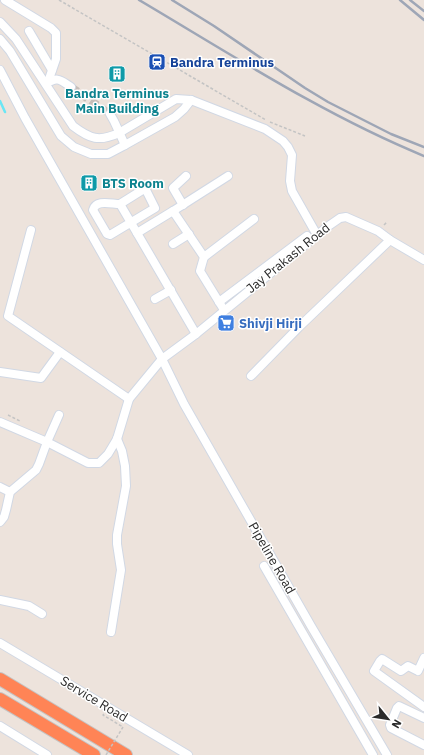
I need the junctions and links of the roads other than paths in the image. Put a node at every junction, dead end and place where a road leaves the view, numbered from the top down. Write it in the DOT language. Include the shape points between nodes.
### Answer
graph roads {
  1 [pos="5,0"];
  2 [pos="0,22"];
  3 [pos="29,31"];
  4 [pos="0,39"];
  5 [pos="0,70"];
  6 [pos="52,70"];
  7 [pos="47,83"];
  8 [pos="71,88"];
  9 [pos="191,100"];
  10 [pos="110,114"];
  11 [pos="119,133"];
  12 [pos="125,146"];
  13 [pos="186,176"];
  14 [pos="228,176"];
  15 [pos="120,204"];
  16 [pos="183,205"];
  17 [pos="173,211"];
  18 [pos="254,220"];
  19 [pos="131,223"];
  20 [pos="31,230"];
  21 [pos="137,232"];
  22 [pos="189,234"];
  23 [pos="317,235"];
  24 [pos="307,236"];
  25 [pos="390,240"];
  26 [pos="173,244"];
  27 [pos="204,257"];
  28 [pos="424,260"];
  29 [pos="171,290"];
  30 [pos="155,299"];
  31 [pos="219,302"];
  32 [pos="224,310"];
  33 [pos="196,334"];
  34 [pos="60,352"];
  35 [pos="162,359"];
  36 [pos="0,372"];
  37 [pos="251,376"];
  38 [pos="129,399"];
  39 [pos="59,415"];
  40 [pos="0,422"];
  41 [pos="117,439"];
  42 [pos="47,442"];
  43 [pos="0,487"];
  44 [pos="10,492"];
  45 [pos="0,522"];
  46 [pos="264,566"];
  47 [pos="0,600"];
  48 [pos="42,614"];
  49 [pos="111,632"];
  50 [pos="0,643"];
  51 [pos="424,658"];
  52 [pos="0,679"];
  53 [pos="0,699"];
  54 [pos="424,707"];
  55 [pos="424,718"];
  56 [pos="0,726"];
  57 [pos="424,745"];
  58 [pos="47,755"];
  59 [pos="94,755"];
  60 [pos="126,755"];
  61 [pos="188,755"];
  62 [pos="373,755"];
  63 [pos="387,755"];
  1 -- 6 [label="street" via="56,33 56,59"];
  2 -- 7 [label="street" via="16,39"];
  3 -- 6 [label="street"];
  4 -- 12 [label="street" via="10,51 61,136 74,148 91,154 108,154"];
  5 -- 35 [label="street, Pipeline Road"];
  6 -- 7 [label="street"];
  7 -- 8 [label="street" via="58,79"];
  7 -- 11 [label="street" via="73,126 84,135 96,139"];
  9 -- 11 [label="street" via="176,99"];
  9 -- 12 [label="street" via="175,116"];
  9 -- 23 [label="street" via="265,129 283,141 292,155 292,191"];
  10 -- 11 [label="street"];
  11 -- 12 [label="street"];
  13 -- 16 [label="street" via="173,188"];
  14 -- 16 [label="street"];
  15 -- 19 [label="street"];
  15 -- 19 [label="street" via="146,190 154,208"];
  15 -- 19 [label="street" via="99,203 92,210 108,235"];
  16 -- 17 [label="street"];
  17 -- 21 [label="street"];
  17 -- 22 [label="street"];
  18 -- 27 [label="street"];
  19 -- 21 [label="street"];
  20 -- 34 [label="street" via="8,316"];
  21 -- 29 [label="street"];
  22 -- 26 [label="street"];
  22 -- 27 [label="street"];
  23 -- 25 [label="street, Jay Prakash Road" via="346,216 378,231"];
  23 -- 32 [label="street, Jay Prakash Road"];
  24 -- 31 [label="street"];
  25 -- 28 [label="street, Jay Prakash Road"];
  25 -- 37 [label="street"];
  27 -- 31 [label="street" via="200,271"];
  29 -- 30 [label="street"];
  29 -- 33 [label="street"];
  31 -- 32 [label="street"];
  32 -- 33 [label="street, Jay Prakash Road"];
  33 -- 35 [label="street, Jay Prakash Road"];
  34 -- 36 [label="street" via="41,378"];
  34 -- 38 [label="street"];
  35 -- 38 [label="street, Jay Prakash Road"];
  35 -- 63 [label="street, Pipeline Road" via="184,404"];
  38 -- 41 [label="street"];
  39 -- 42 [label="street"];
  40 -- 42 [label="street"];
  41 -- 42 [label="street" via="99,463 88,463"];
  41 -- 49 [label="street" via="125,466 126,486 117,535 121,570"];
  42 -- 44 [label="street" via="36,470"];
  43 -- 44 [label="street"];
  44 -- 45 [label="street"];
  46 -- 62 [label="street"];
  47 -- 48 [label="street" via="29,606"];
  50 -- 61 [label="street, Service Road"];
  51 -- 54 [label="street" via="417,671 408,666 402,671 382,659 374,671"];
  52 -- 60 [label="highway"];
  53 -- 59 [label="highway"];
  55 -- 57 [label="street" via="399,706 390,725 391,728"];
  56 -- 58 [label="street"];
}
